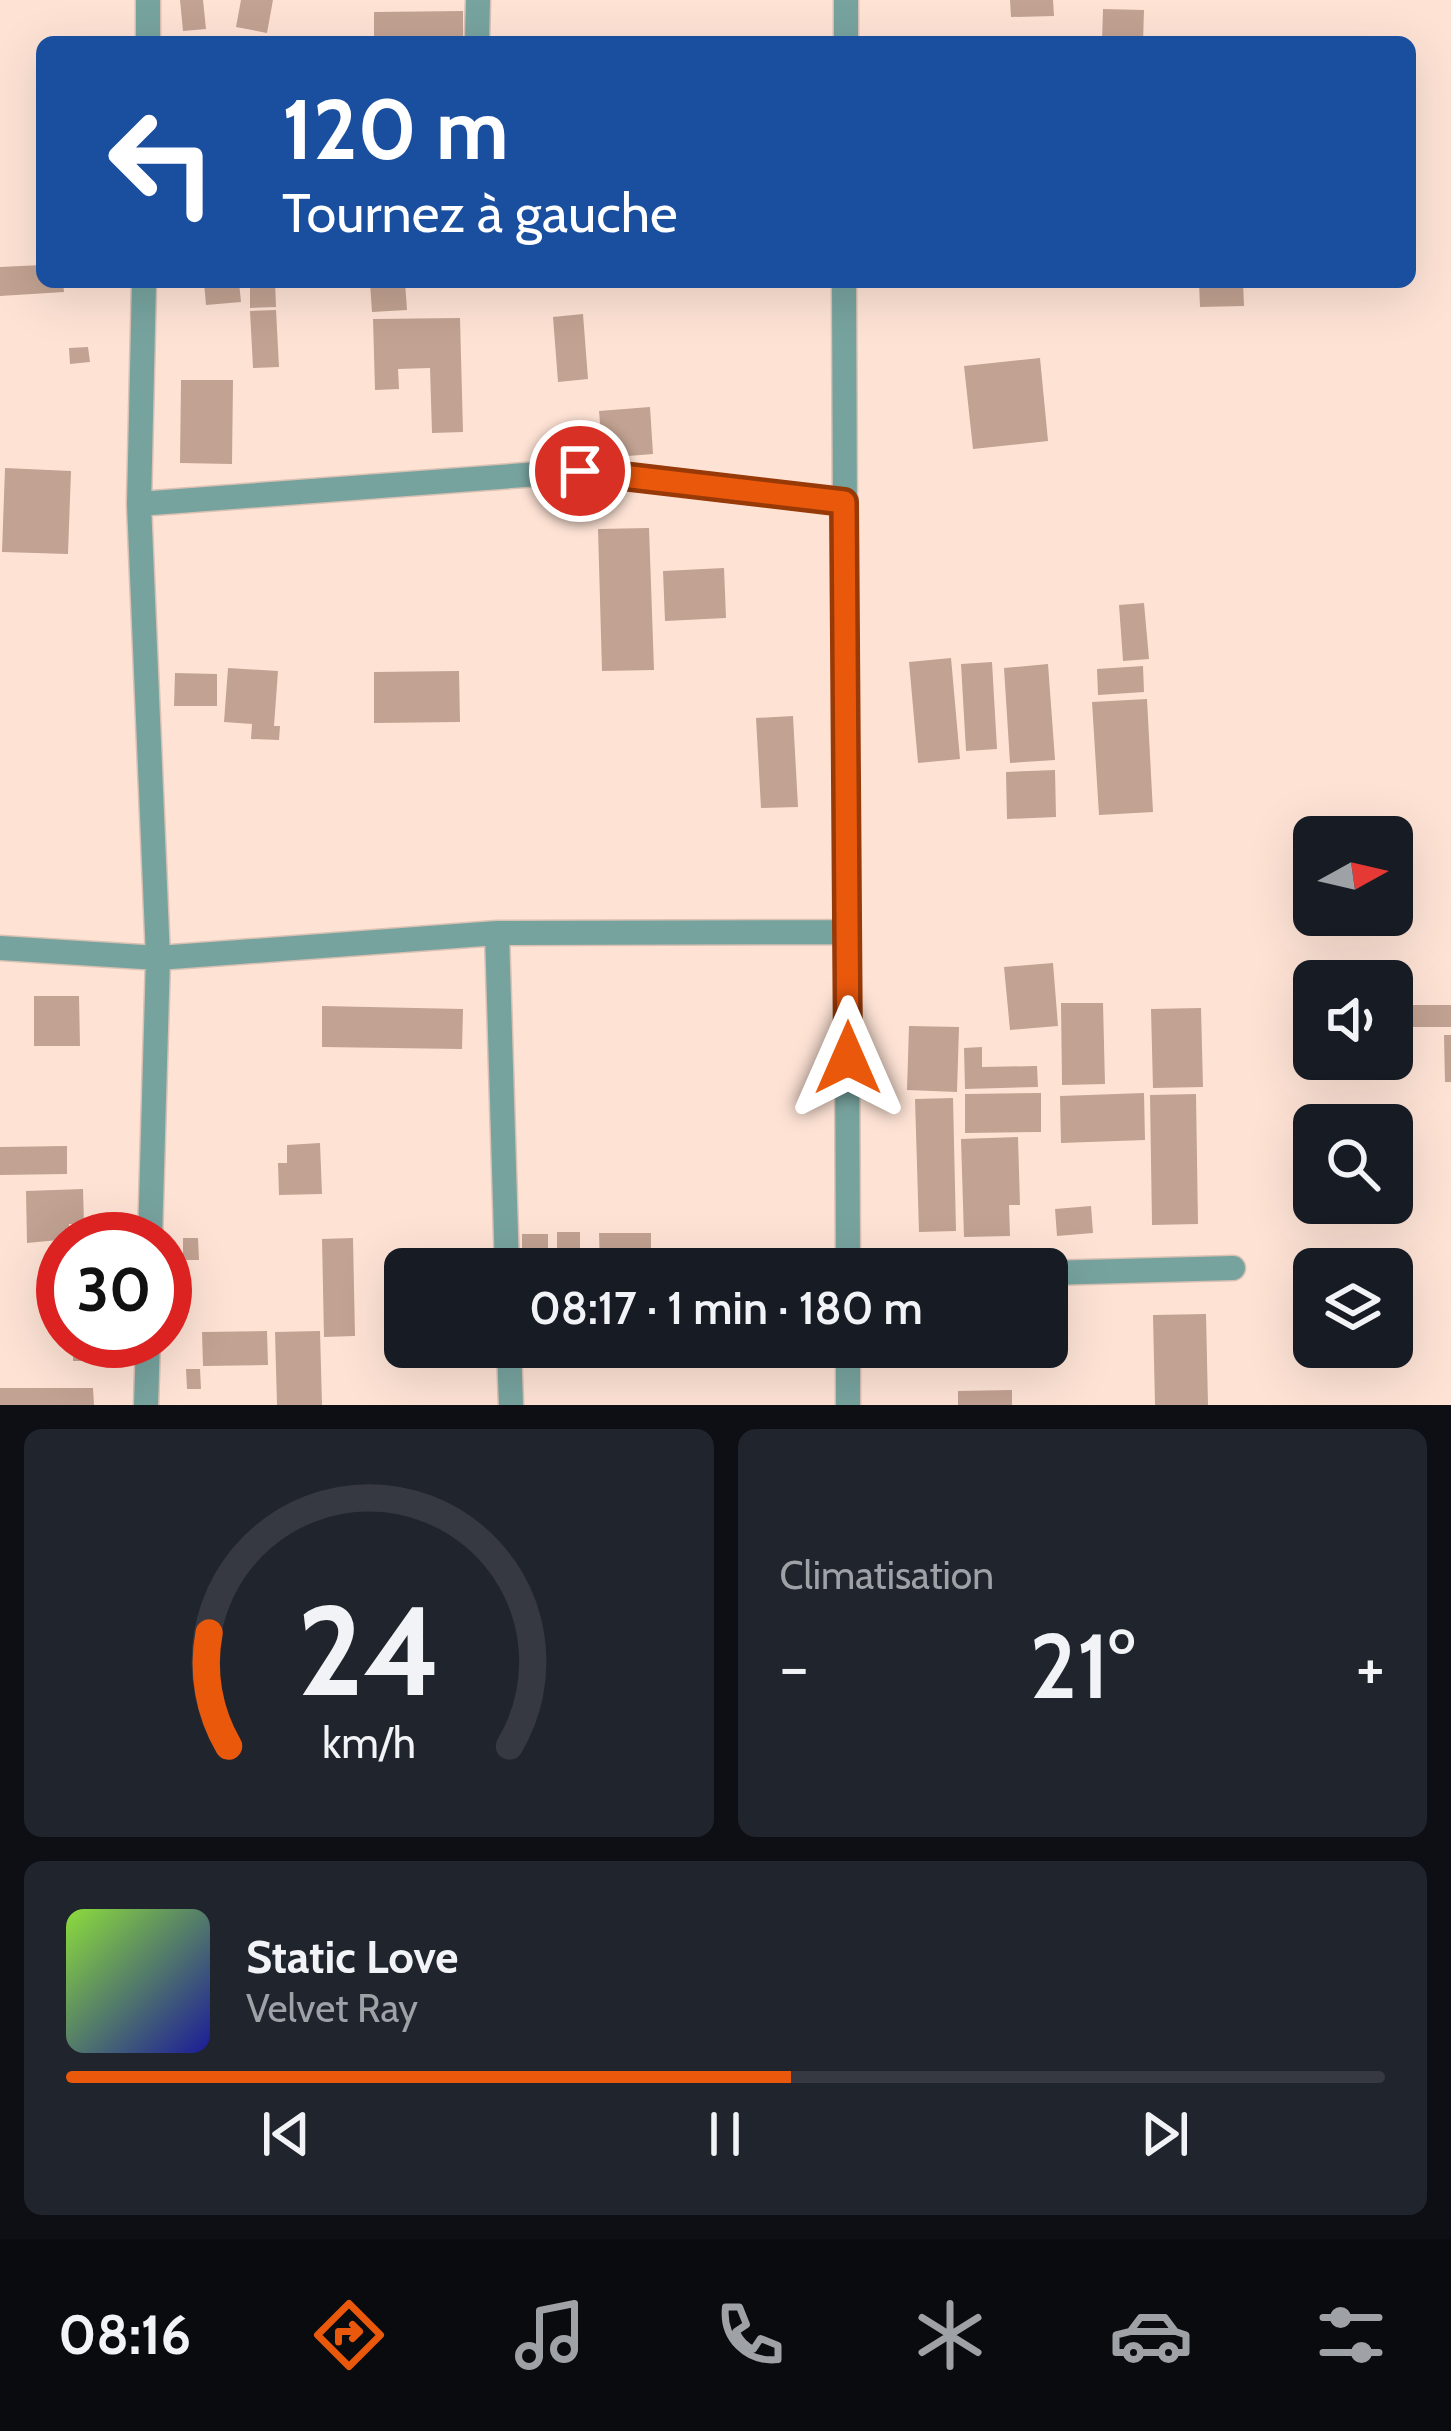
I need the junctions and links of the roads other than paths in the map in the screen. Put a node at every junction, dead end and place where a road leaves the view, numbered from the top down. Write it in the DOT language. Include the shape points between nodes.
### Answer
graph roads {
  1 [pos="148,0"];
  2 [pos="478,0"];
  3 [pos="846,0"];
  4 [pos="148,36"];
  5 [pos="476,36"];
  6 [pos="846,36"];
  7 [pos="144,288"];
  8 [pos="844,288"];
  9 [pos="844,502"];
  10 [pos="139,504"];
  11 [pos="848,932"];
  12 [pos="497,933"];
  13 [pos="0,948"];
  14 [pos="158,958"];
  15 [pos="151,1212"];
  16 [pos="506,1248"];
  17 [pos="848,1248"];
  18 [pos="1233,1268"];
  19 [pos="1068,1272"];
  20 [pos="147,1368"];
  21 [pos="510,1368"];
  22 [pos="848,1368"];
  23 [pos="146,1405"];
  24 [pos="511,1405"];
  25 [pos="848,1405"];
  1 -- 4 [label="street"];
  2 -- 5 [label="street"];
  3 -- 6 [label="street"];
  7 -- 10 [label="street"];
  8 -- 9 [label="street"];
  9 -- 10 [label="street" via="580,471"];
  9 -- 11 [label="street"];
  10 -- 14 [label="street"];
  11 -- 12 [label="street"];
  11 -- 17 [label="street"];
  12 -- 14 [label="street"];
  12 -- 16 [label="street"];
  13 -- 14 [label="street"];
  14 -- 15 [label="street"];
  18 -- 19 [label="street"];
  20 -- 23 [label="street"];
  21 -- 24 [label="street"];
  22 -- 25 [label="street"];
}
